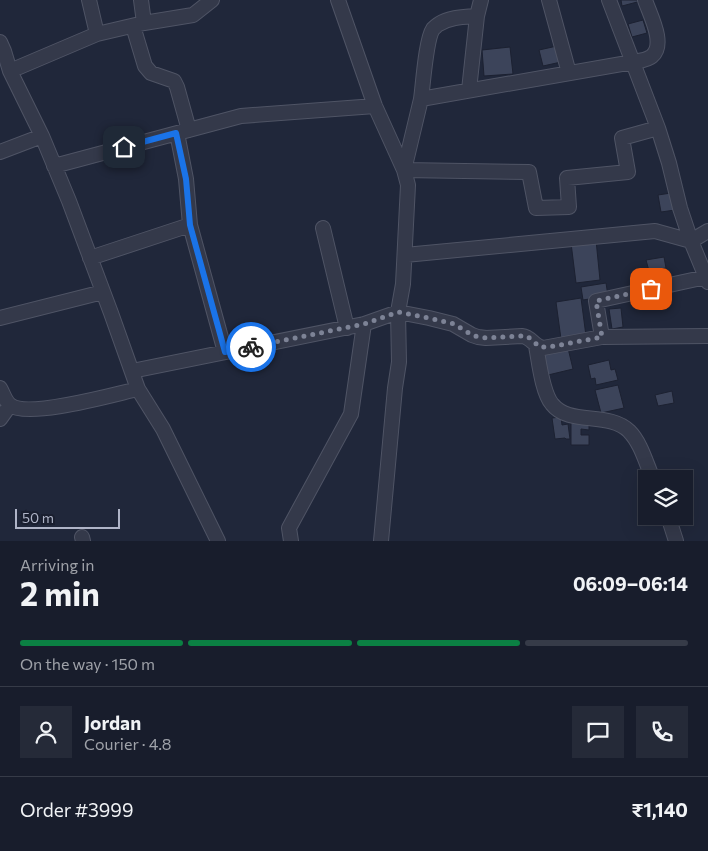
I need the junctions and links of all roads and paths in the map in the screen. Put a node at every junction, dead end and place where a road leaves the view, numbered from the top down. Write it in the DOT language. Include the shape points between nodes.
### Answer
graph roads {
  1 [pos="89,0"];
  2 [pos="141,0"];
  3 [pos="212,0"];
  4 [pos="338,0"];
  5 [pos="481,0"];
  6 [pos="549,0"];
  7 [pos="609,0"];
  8 [pos="645,0"];
  9 [pos="477,16"];
  10 [pos="139,24"];
  11 [pos="97,34"];
  12 [pos="1,48"];
  13 [pos="633,62"];
  14 [pos="10,71"];
  15 [pos="569,73"];
  16 [pos="469,90"];
  17 [pos="421,99"];
  18 [pos="375,106"];
  19 [pos="658,128"];
  20 [pos="183,132"];
  21 [pos="42,136"];
  22 [pos="0,152"];
  23 [pos="54,166"];
  24 [pos="404,170"];
  25 [pos="190,225"];
  26 [pos="322,228"];
  27 [pos="708,231"];
  28 [pos="691,241"];
  29 [pos="405,255"];
  30 [pos="90,258"];
  31 [pos="707,279"];
  32 [pos="103,292"];
  33 [pos="398,312"];
  34 [pos="0,318"];
  35 [pos="364,324"];
  36 [pos="346,328"];
  37 [pos="708,336"];
  38 [pos="602,337"];
  39 [pos="536,346"];
  40 [pos="225,352"];
  41 [pos="132,372"];
  42 [pos="0,388"];
  43 [pos="138,389"];
  44 [pos="10,405"];
  45 [pos="0,419"];
  46 [pos="649,470"];
  47 [pos="671,525"];
  48 [pos="218,541"];
  49 [pos="291,541"];
  50 [pos="381,541"];
  51 [pos="676,541"];
  1 -- 11 [label="street"];
  2 -- 10 [label="street"];
  3 -- 10 [label="street" via="193,15"];
  4 -- 18 [label="street"];
  5 -- 9 [label="street"];
  6 -- 15 [label="street"];
  7 -- 13 [label="street"];
  8 -- 13 [label="street" via="658,43 651,58"];
  9 -- 16 [label="street"];
  9 -- 17 [label="street" via="456,18 433,29"];
  10 -- 11 [label="street"];
  10 -- 20 [label="street" via="145,66 151,73 174,82 177,87"];
  11 -- 14 [label="street"];
  12 -- 14 [label="street"];
  13 -- 15 [label="street"];
  13 -- 19 [label="street"];
  14 -- 21 [label="street"];
  15 -- 16 [label="street"];
  16 -- 17 [label="street"];
  17 -- 24 [label="street"];
  18 -- 20 [label="street" via="241,116"];
  18 -- 24 [label="street"];
  19 -- 24 [label="street" via="622,138 628,172 567,178 569,207 536,208 528,172"];
  19 -- 28 [label="street"];
  20 -- 23 [label="street"];
  20 -- 25 [label="street"];
  21 -- 22 [label="street"];
  21 -- 23 [label="street"];
  23 -- 30 [label="street"];
  24 -- 29 [label="street" via="408,186"];
  25 -- 30 [label="street"];
  25 -- 40 [label="street"];
  26 -- 36 [label="street"];
  27 -- 28 [label="street"];
  28 -- 29 [label="street" via="655,231"];
  28 -- 31 [label="street"];
  29 -- 33 [label="street"];
  30 -- 32 [label="street"];
  31 -- 38 [label="street" via="596,301"];
  32 -- 34 [label="street"];
  32 -- 41 [label="street"];
  33 -- 35 [label="street"];
  33 -- 39 [label="street" via="454,324 478,337 527,336"];
  33 -- 50 [label="street" via="399,362"];
  35 -- 36 [label="street"];
  35 -- 49 [label="street" via="351,414 289,528"];
  36 -- 40 [label="street"];
  37 -- 38 [label="street"];
  38 -- 39 [label="street" via="549,347"];
  39 -- 46 [label="street" via="552,405 568,415 596,418 624,427 637,441"];
  40 -- 41 [label="street"];
  41 -- 43 [label="street"];
  42 -- 44 [label="street"];
  43 -- 44 [label="street" via="58,407 37,409"];
  43 -- 48 [label="street" via="163,429"];
  44 -- 45 [label="street"];
  47 -- 51 [label="street"];
}
